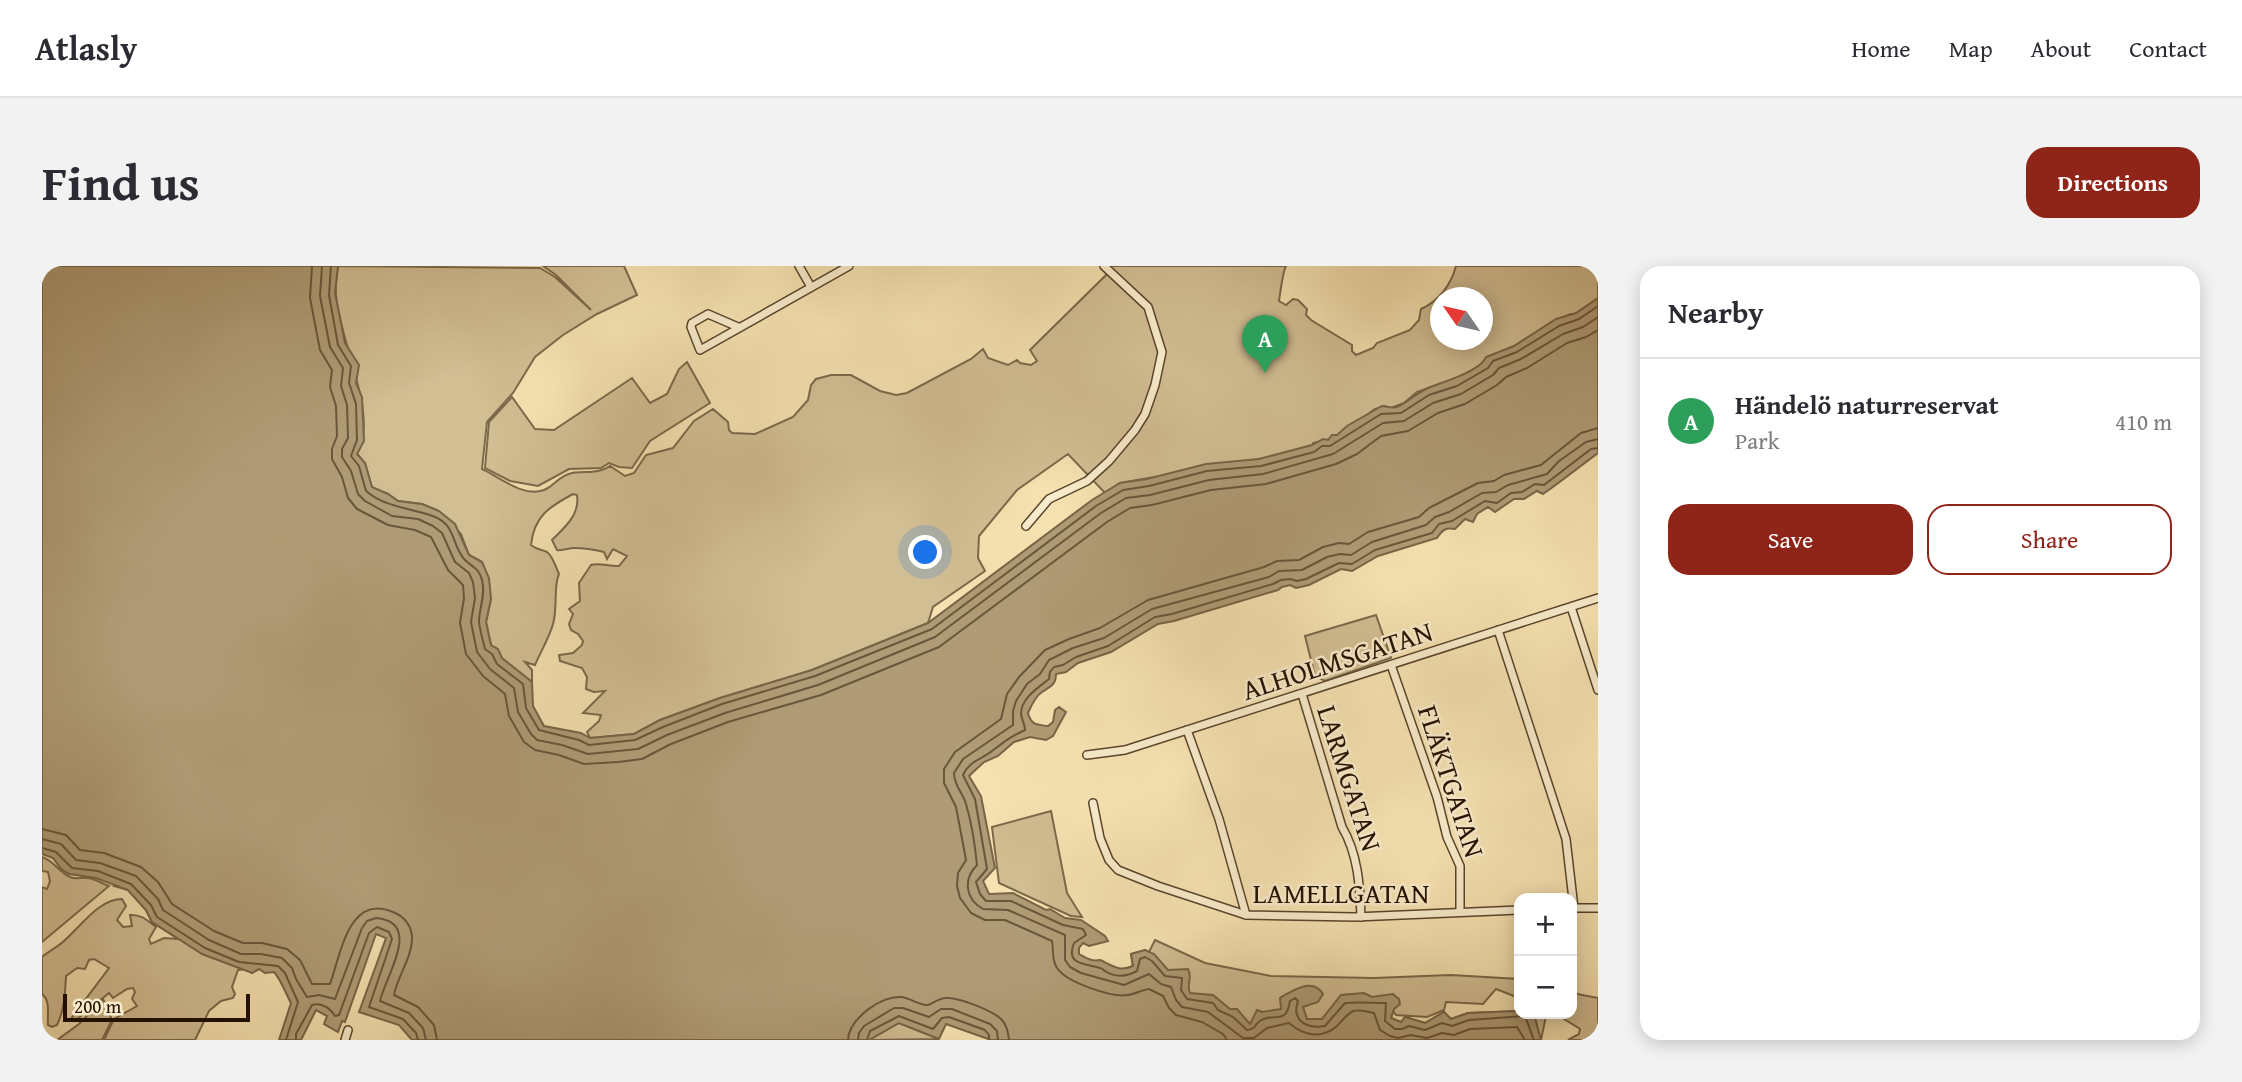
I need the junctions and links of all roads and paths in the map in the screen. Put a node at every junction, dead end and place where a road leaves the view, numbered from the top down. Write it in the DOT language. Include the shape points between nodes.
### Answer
graph roads {
  1 [pos="799,266"];
  2 [pos="849,266"];
  3 [pos="1104,266"];
  4 [pos="811,287"];
  5 [pos="738,327"];
  6 [pos="1026,526"];
  7 [pos="1598,598"];
  8 [pos="1571,607"];
  9 [pos="1498,630"];
  10 [pos="1391,665"];
  11 [pos="1598,690"];
  12 [pos="1302,694"];
  13 [pos="1187,730"];
  14 [pos="1087,755"];
  15 [pos="1093,803"];
  16 [pos="1571,893"];
  17 [pos="1577,908"];
  18 [pos="1598,908"];
  19 [pos="1514,910"];
  20 [pos="1460,912"];
  21 [pos="1246,915"];
  22 [pos="1361,917"];
  23 [pos="348,1030"];
  24 [pos="345,1040"];
  1 -- 4 [label="street"];
  2 -- 4 [label="street"];
  3 -- 6 [label="street" via="1148,307 1162,352 1155,385 1145,414 1109,461 1087,481 1049,499"];
  4 -- 5 [label="street"];
  5 -- 5 [label="street" via="700,350 691,327 708,314"];
  7 -- 8 [label="street, ALHOLMSGATAN"];
  8 -- 9 [label="street, ALHOLMSGATAN"];
  8 -- 11 [label="street"];
  9 -- 10 [label="street, ALHOLMSGATAN"];
  9 -- 16 [label="street" via="1566,839"];
  10 -- 12 [label="street, ALHOLMSGATAN"];
  10 -- 20 [label="street, FLÄKTGATAN" via="1460,866"];
  12 -- 13 [label="street, ALHOLMSGATAN"];
  12 -- 22 [label="street, LARMGATAN" via="1359,875"];
  13 -- 14 [label="street, ALHOLMSGATAN" via="1125,750"];
  13 -- 21 [label="street"];
  15 -- 21 [label="street, LAMELLGATAN" via="1100,838 1118,870"];
  17 -- 18 [label="street"];
  19 -- 20 [label="street, LAMELLGATAN"];
  20 -- 22 [label="street, LAMELLGATAN"];
  21 -- 22 [label="street, LAMELLGATAN"];
  23 -- 24 [label="street"];
}
